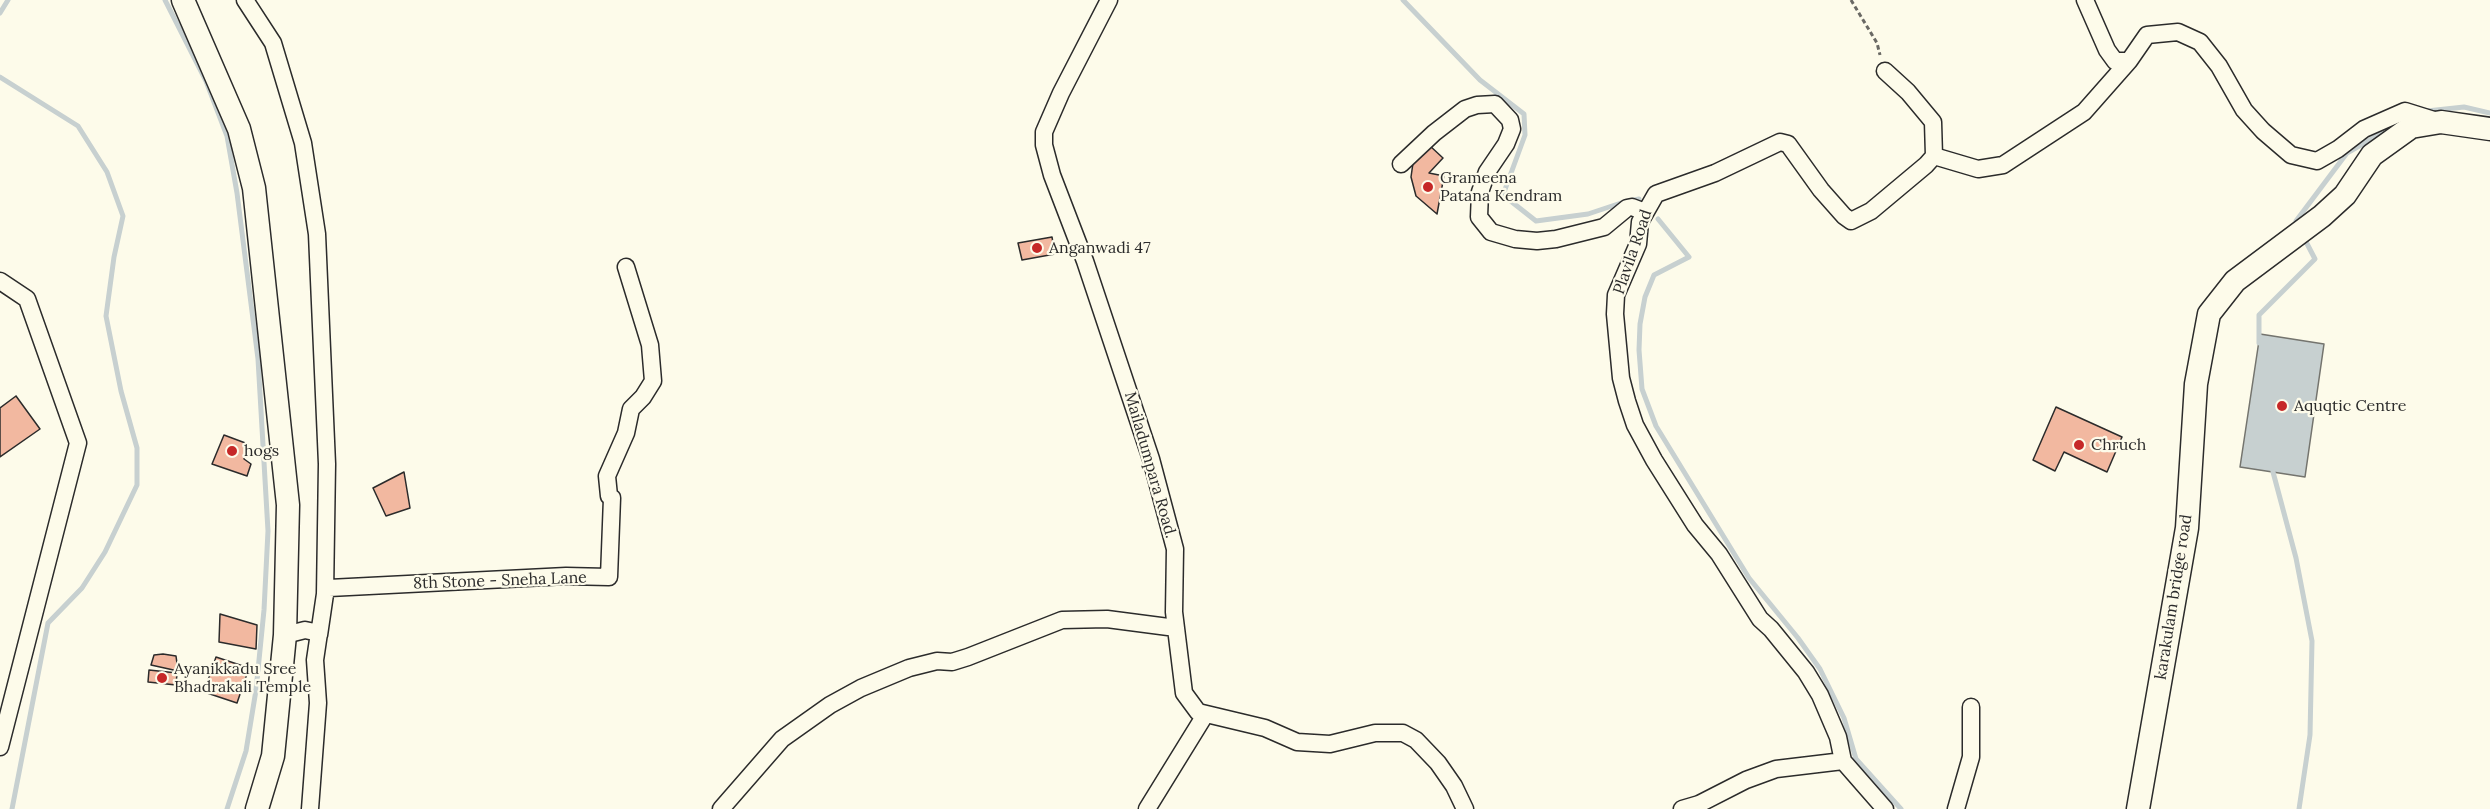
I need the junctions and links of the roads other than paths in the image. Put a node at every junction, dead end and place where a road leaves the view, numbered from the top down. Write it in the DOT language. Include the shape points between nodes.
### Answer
graph roads {
  1 [pos="183,0"];
  2 [pos="245,0"];
  3 [pos="1108,0"];
  4 [pos="2085,0"];
  5 [pos="2129,60"];
  6 [pos="1885,70"];
  7 [pos="2441,122"];
  8 [pos="2490,129"];
  9 [pos="1934,156"];
  10 [pos="1401,164"];
  11 [pos="1645,212"];
  12 [pos="626,267"];
  13 [pos="0,281"];
  14 [pos="325,594"];
  15 [pos="1176,627"];
  16 [pos="285,635"];
  17 [pos="319,635"];
  18 [pos="1971,707"];
  19 [pos="1205,715"];
  20 [pos="0,747"];
  21 [pos="1843,761"];
  22 [pos="257,809"];
  23 [pos="310,809"];
  24 [pos="721,809"];
  25 [pos="1147,809"];
  26 [pos="1465,809"];
  27 [pos="1682,809"];
  28 [pos="1885,809"];
  29 [pos="1956,809"];
  30 [pos="2138,809"];
  1 -- 16 [label="main road" via="238,129 254,188 288,505"];
  2 -- 14 [label="street" via="273,43 303,143 317,234 327,464"];
  3 -- 15 [label="street, Mailadumpara Road." via="1061,93 1044,132 1044,145 1151,459 1175,549"];
  4 -- 5 [label="street" via="2115,61"];
  5 -- 7 [label="street" via="2147,35 2178,32 2200,42 2244,110 2264,131 2291,155 2318,161 2364,129 2405,111"];
  5 -- 9 [label="street" via="2084,112 2003,165 1978,169"];
  6 -- 9 [label="street" via="1933,122"];
  7 -- 8 [label="main road, karakulam bridge road"];
  7 -- 30 [label="main road, karakulam bridge road" via="2410,127 2372,155 2345,195 2235,281 2209,314 2196,384 2187,528"];
  9 -- 11 [label="street, Plavila Road" via="1871,211 1851,221 1821,190 1788,144 1780,142 1715,173 1656,194"];
  10 -- 11 [label="street" via="1465,109 1495,104 1510,120 1512,129 1479,192 1479,217 1491,232 1515,240 1556,239 1604,227 1627,208"];
  11 -- 21 [label="street, Plavila Road" via="1638,244 1616,295 1622,378 1635,425 1695,525 1719,554 1760,619 1806,672 1838,737"];
  12 -- 14 [label="street, 8th Stone - Sneha Lane" via="650,345 653,381 631,409 626,433 607,476 612,498 609,578 566,576 329,588"];
  13 -- 20 [label="street" via="27,299 78,443"];
  14 -- 17 [label="street"];
  15 -- 19 [label="street, Mailadumpara Road." via="1184,693 1192,708"];
  15 -- 24 [label="street" via="1107,619 1062,620 968,657 909,668 830,705 782,739"];
  16 -- 17 [label="street" via="305,630"];
  16 -- 22 [label="main road" via="273,756"];
  17 -- 23 [label="street"];
  18 -- 29 [label="street" via="1971,757"];
  19 -- 25 [label="street"];
  19 -- 26 [label="street" via="1265,728 1311,744 1341,743 1375,733 1403,733 1416,740 1438,763"];
  21 -- 27 [label="street" via="1776,769"];
  21 -- 28 [label="street"];
}
